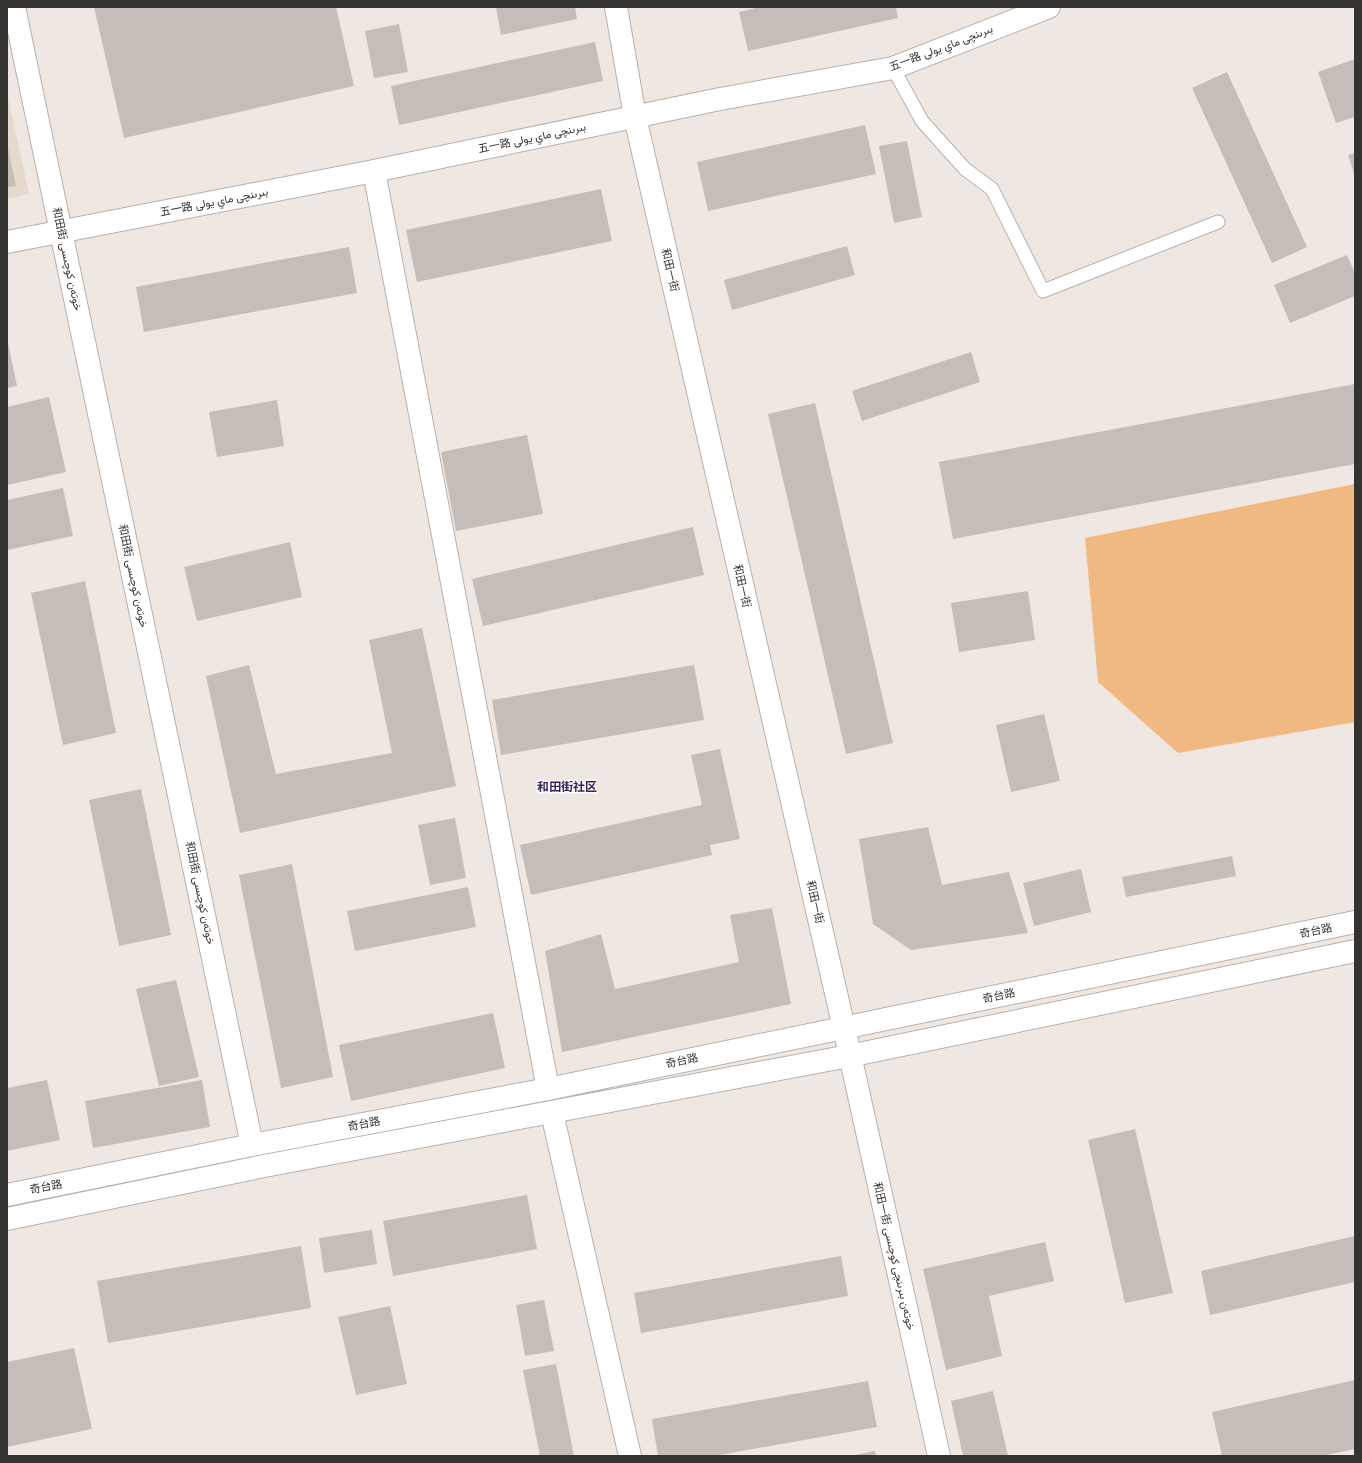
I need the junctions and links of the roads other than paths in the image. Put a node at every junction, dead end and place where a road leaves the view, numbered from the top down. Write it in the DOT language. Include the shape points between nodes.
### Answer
graph roads {
  1 [pos="14,7"];
  2 [pos="616,7"];
  3 [pos="1049,7"];
  4 [pos="893,68"];
  5 [pos="635,117"];
  6 [pos="374,171"];
  7 [pos="1218,222"];
  8 [pos="61,231"];
  9 [pos="7,242"];
  10 [pos="1355,922"];
  11 [pos="1355,951"];
  12 [pos="844,1028"];
  13 [pos="849,1056"];
  14 [pos="548,1089"];
  15 [pos="552,1113"];
  16 [pos="252,1145"];
  17 [pos="7,1195"];
  18 [pos="7,1219"];
  19 [pos="630,1456"];
  20 [pos="939,1456"];
  1 -- 8 [label="street, 和田街 خوتەن كوچىسى"];
  2 -- 5 [label="street, 和田一街"];
  3 -- 4 [label="street, 五一路 بىرىنچى ماي يولى"];
  4 -- 5 [label="street, 五一路 بىرىنچى ماي يولى"];
  4 -- 7 [label="lane" via="922,120 965,169 992,189 1043,291"];
  5 -- 6 [label="street, 五一路 بىرىنچى ماي يولى"];
  5 -- 12 [label="street, 和田一街"];
  6 -- 8 [label="street, 五一路 بىرىنچى ماي يولى"];
  6 -- 14 [label="street"];
  8 -- 9 [label="street, 五一路 بىرىنچى ماي يولى"];
  8 -- 16 [label="street, 和田街 خوتەن كوچىسى"];
  10 -- 12 [label="street, 奇台路"];
  11 -- 13 [label="street"];
  12 -- 13 [label="street, 和田一街"];
  12 -- 14 [label="street, 奇台路"];
  13 -- 15 [label="street"];
  13 -- 20 [label="street, 和田一街 خوتەن بىرىنچى كوچىسى"];
  14 -- 16 [label="street, 奇台路"];
  15 -- 18 [label="street" via="264,1166"];
  15 -- 19 [label="street"];
  16 -- 17 [label="street, 奇台路"];
}
